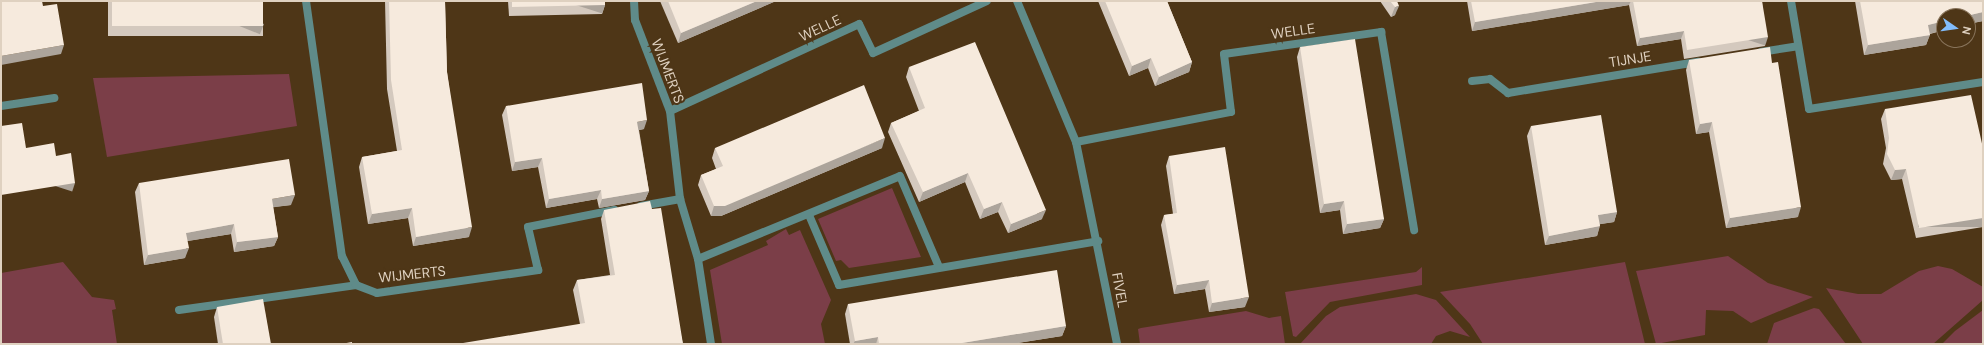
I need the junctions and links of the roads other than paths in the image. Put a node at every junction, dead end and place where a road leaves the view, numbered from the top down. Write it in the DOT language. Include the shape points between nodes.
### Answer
graph roads {
  1 [pos="306,1"];
  2 [pos="634,1"];
  3 [pos="987,1"];
  4 [pos="1017,1"];
  5 [pos="1791,1"];
  6 [pos="1798,46"];
  7 [pos="1750,54"];
  8 [pos="1711,60"];
  9 [pos="1472,81"];
  10 [pos="1983,82"];
  11 [pos="54,98"];
  12 [pos="1,106"];
  13 [pos="670,111"];
  14 [pos="1076,142"];
  15 [pos="680,199"];
  16 [pos="809,215"];
  17 [pos="1414,230"];
  18 [pos="1098,242"];
  19 [pos="698,259"];
  20 [pos="939,268"];
  21 [pos="356,285"];
  22 [pos="179,310"];
  23 [pos="711,344"];
  24 [pos="1116,344"];
  1 -- 21 [label="street" via="342,256"];
  2 -- 13 [label="street, WIJMERTS" via="635,20"];
  3 -- 13 [label="street, WELLE" via="873,53 859,24"];
  4 -- 14 [label="street"];
  5 -- 6 [label="street"];
  6 -- 7 [label="street"];
  6 -- 10 [label="street" via="1809,109"];
  8 -- 9 [label="street, TIJNJE" via="1508,93 1490,79"];
  11 -- 12 [label="street"];
  13 -- 15 [label="street, WIJMERTS"];
  14 -- 17 [label="street, WELLE" via="1231,112 1224,54 1381,32"];
  14 -- 18 [label="street"];
  15 -- 19 [label="street, WIJMERTS"];
  15 -- 21 [label="street, WIJMERTS" via="528,227 538,270 377,293"];
  16 -- 19 [label="street"];
  16 -- 20 [label="street" via="839,285"];
  16 -- 20 [label="street" via="900,176"];
  18 -- 20 [label="street"];
  18 -- 24 [label="street, FIVEL"];
  19 -- 23 [label="street, WIJMERTS"];
  21 -- 22 [label="street"];
}
